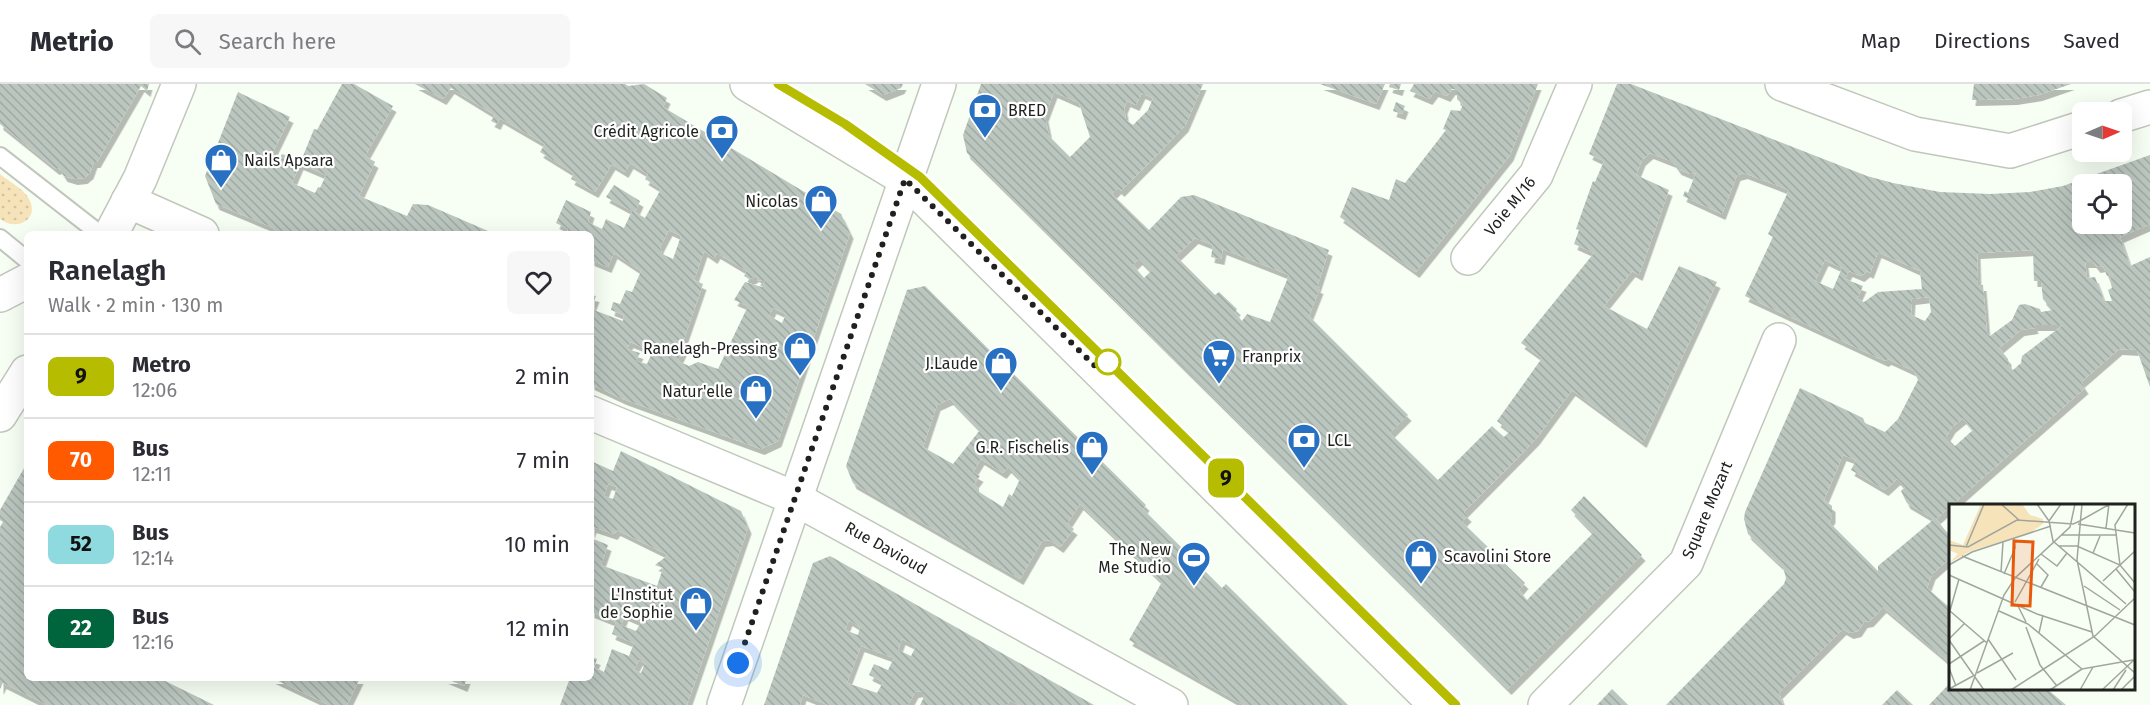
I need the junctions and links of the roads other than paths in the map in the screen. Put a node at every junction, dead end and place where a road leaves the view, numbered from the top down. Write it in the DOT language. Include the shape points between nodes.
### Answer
graph roads {
  1 [pos="179,84"];
  2 [pos="747,84"];
  3 [pos="939,84"];
  4 [pos="1575,84"];
  5 [pos="1782,84"];
  6 [pos="2150,107"];
  7 [pos="2132,113"];
  8 [pos="2072,131"];
  9 [pos="0,156"];
  10 [pos="905,179"];
  11 [pos="128,201"];
  12 [pos="96,231"];
  13 [pos="113,231"];
  14 [pos="195,231"];
  15 [pos="0,238"];
  16 [pos="24,258"];
  17 [pos="1468,258"];
  18 [pos="24,283"];
  19 [pos="0,295"];
  20 [pos="1779,339"];
  21 [pos="24,377"];
  22 [pos="594,414"];
  23 [pos="0,415"];
  24 [pos="794,498"];
  25 [pos="724,705"];
  26 [pos="1171,705"];
  27 [pos="1436,705"];
  28 [pos="1545,705"];
  1 -- 11 [label="street"];
  2 -- 10 [label="street"];
  3 -- 10 [label="street"];
  4 -- 17 [label="street, Voie M/16" via="1536,175"];
  5 -- 8 [label="street" via="1915,134 2010,151"];
  6 -- 7 [label="street"];
  9 -- 12 [label="lane"];
  10 -- 24 [label="street"];
  10 -- 27 [label="street"];
  11 -- 13 [label="street"];
  11 -- 14 [label="street"];
  15 -- 16 [label="lane"];
  18 -- 19 [label="street"];
  20 -- 28 [label="street, Square Mozart" via="1686,563"];
  21 -- 23 [label="street"];
  22 -- 24 [label="street, Rue Davioud"];
  24 -- 25 [label="street"];
  24 -- 26 [label="street, Rue Davioud"];
}
